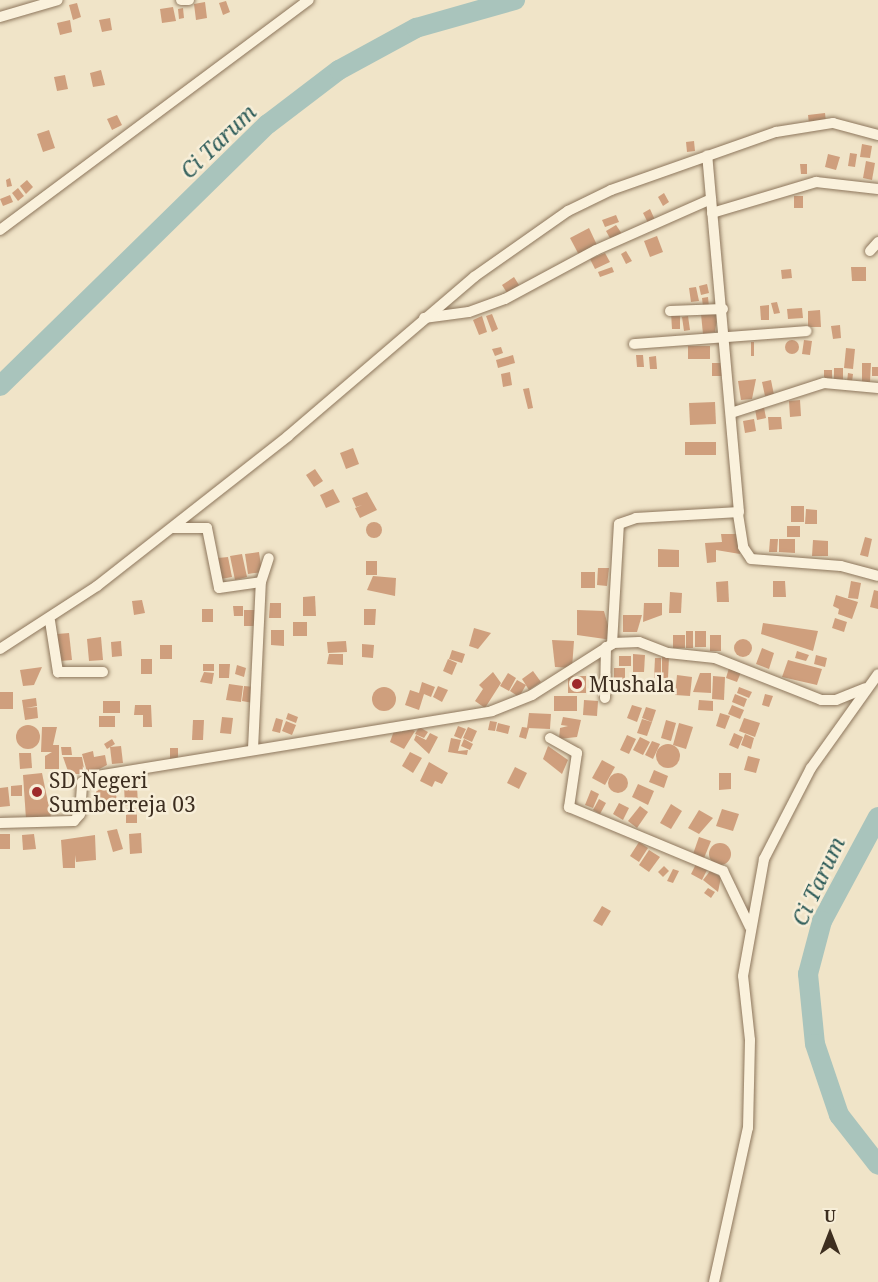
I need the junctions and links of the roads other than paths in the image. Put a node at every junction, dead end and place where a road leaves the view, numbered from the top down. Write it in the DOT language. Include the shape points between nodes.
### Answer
graph roads {
  1 [pos="58,0"];
  2 [pos="181,0"];
  3 [pos="189,0"];
  4 [pos="309,0"];
  5 [pos="0,17"];
  6 [pos="878,135"];
  7 [pos="707,155"];
  8 [pos="878,189"];
  9 [pos="711,199"];
  10 [pos="712,213"];
  11 [pos="0,230"];
  12 [pos="723,309"];
  13 [pos="670,311"];
  14 [pos="424,318"];
  15 [pos="807,331"];
  16 [pos="724,336"];
  17 [pos="634,344"];
  18 [pos="878,388"];
  19 [pos="731,413"];
  20 [pos="738,514"];
  21 [pos="173,528"];
  22 [pos="269,558"];
  23 [pos="878,576"];
  24 [pos="261,582"];
  25 [pos="50,621"];
  26 [pos="610,645"];
  27 [pos="0,649"];
  28 [pos="103,672"];
  29 [pos="878,674"];
  30 [pos="870,685"];
  31 [pos="604,698"];
  32 [pos="550,738"];
  33 [pos="253,749"];
  34 [pos="0,823"];
  35 [pos="750,927"];
  36 [pos="714,1282"];
  1 -- 5 [label="street"];
  2 -- 3 [label="street"];
  4 -- 11 [label="street"];
  6 -- 7 [label="street" via="822,124"];
  7 -- 9 [label="street"];
  7 -- 14 [label="street" via="568,211"];
  8 -- 10 [label="street" via="816,182"];
  9 -- 10 [label="street"];
  9 -- 14 [label="street" via="596,250 505,300 469,312"];
  10 -- 12 [label="street"];
  12 -- 13 [label="street"];
  12 -- 16 [label="street"];
  14 -- 21 [label="street"];
  15 -- 16 [label="street"];
  16 -- 17 [label="street"];
  16 -- 19 [label="street"];
  18 -- 19 [label="street" via="824,383"];
  19 -- 20 [label="street"];
  20 -- 23 [label="street" via="743,547 751,559 841,566"];
  20 -- 26 [label="street" via="636,518 619,524"];
  21 -- 24 [label="street" via="207,528 219,588"];
  21 -- 25 [label="street"];
  22 -- 24 [label="street"];
  24 -- 33 [label="street"];
  25 -- 27 [label="street"];
  25 -- 28 [label="street" via="58,672"];
  26 -- 30 [label="street" via="639,642 668,653 724,660 820,700 836,700"];
  26 -- 31 [label="street"];
  26 -- 33 [label="street" via="532,695 492,711"];
  29 -- 30 [label="street"];
  30 -- 35 [label="street" via="786,808 764,859"];
  32 -- 35 [label="street" via="578,753 568,807 723,871"];
  33 -- 34 [label="street" via="86,779 80,787 80,814 74,821"];
  35 -- 36 [label="street" via="743,976 750,1040 748,1128"];
}
